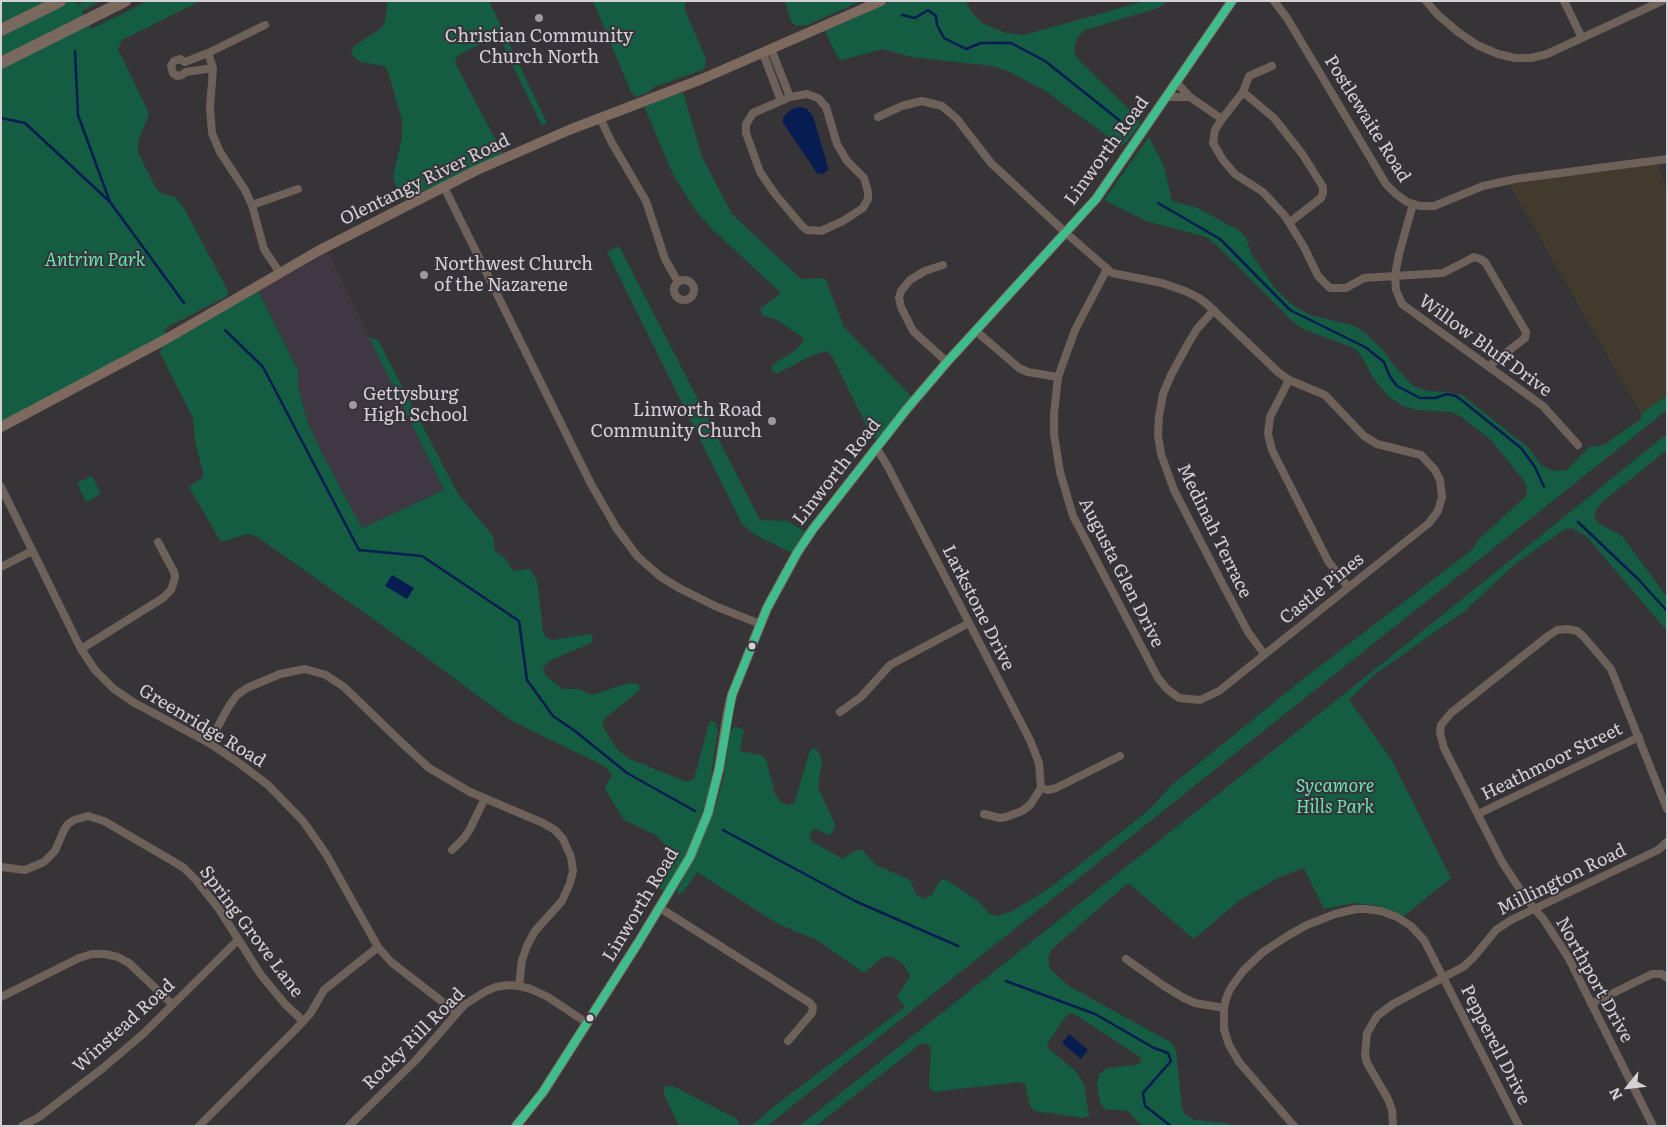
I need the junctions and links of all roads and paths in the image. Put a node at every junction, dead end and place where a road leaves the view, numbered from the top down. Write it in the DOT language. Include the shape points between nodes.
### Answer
graph roads {
  1 [pos="60,1"];
  2 [pos="125,1"];
  3 [pos="881,1"];
  4 [pos="1232,1"];
  5 [pos="1274,1"];
  6 [pos="1426,1"];
  7 [pos="1564,1"];
  8 [pos="1662,1"];
  9 [pos="265,25"];
  10 [pos="1,30"];
  11 [pos="1582,38"];
  12 [pos="767,51"];
  13 [pos="208,53"];
  14 [pos="1,63"];
  15 [pos="1272,66"];
  16 [pos="213,68"];
  17 [pos="1176,82"];
  18 [pos="1243,92"];
  19 [pos="790,97"];
  20 [pos="1166,97"];
  21 [pos="1190,97"];
  22 [pos="781,101"];
  23 [pos="878,117"];
  24 [pos="600,118"];
  25 [pos="1222,119"];
  26 [pos="1667,159"];
  27 [pos="444,187"];
  28 [pos="298,189"];
  29 [pos="1413,204"];
  30 [pos="252,205"];
  31 [pos="1290,222"];
  32 [pos="1066,233"];
  33 [pos="943,265"];
  34 [pos="1107,269"];
  35 [pos="280,274"];
  36 [pos="1395,275"];
  37 [pos="678,282"];
  38 [pos="1214,310"];
  39 [pos="976,331"];
  40 [pos="947,362"];
  41 [pos="1489,366"];
  42 [pos="1058,378"];
  43 [pos="1289,380"];
  44 [pos="1,427"];
  45 [pos="1578,445"];
  46 [pos="876,447"];
  47 [pos="1,487"];
  48 [pos="158,542"];
  49 [pos="32,551"];
  50 [pos="1,567"];
  51 [pos="1348,587"];
  52 [pos="969,623"];
  53 [pos="760,624"];
  54 [pos="81,649"];
  55 [pos="1264,654"];
  56 [pos="1193,700"];
  57 [pos="840,712"];
  58 [pos="1639,737"];
  59 [pos="209,743"];
  60 [pos="1120,756"];
  61 [pos="1041,788"];
  62 [pos="484,798"];
  63 [pos="1667,809"];
  64 [pos="984,814"];
  65 [pos="1478,814"];
  66 [pos="1667,842"];
  67 [pos="452,850"];
  68 [pos="1,867"];
  69 [pos="660,908"];
  70 [pos="1535,909"];
  71 [pos="238,940"];
  72 [pos="378,947"];
  73 [pos="1126,959"];
  74 [pos="1444,978"];
  75 [pos="1667,978"];
  76 [pos="519,986"];
  77 [pos="1,997"];
  78 [pos="172,1004"];
  79 [pos="1591,1004"];
  80 [pos="1224,1008"];
  81 [pos="457,1013"];
  82 [pos="303,1022"];
  83 [pos="586,1023"];
  84 [pos="788,1041"];
  85 [pos="22,1126"];
  86 [pos="199,1126"];
  87 [pos="349,1126"];
  88 [pos="516,1126"];
  89 [pos="1294,1126"];
  90 [pos="1393,1126"];
  91 [pos="1519,1126"];
  92 [pos="1654,1126"];
  1 -- 10 [label="highway"];
  2 -- 14 [label="highway"];
  3 -- 12 [label="main road, Olentangy River Road"];
  4 -- 17 [label="main road, Linworth Road"];
  5 -- 29 [label="street, Postlewaite Road" via="1386,184 1402,199"];
  6 -- 11 [label="street" via="1458,32 1498,54 1531,58"];
  7 -- 11 [label="street"];
  8 -- 11 [label="street"];
  9 -- 13 [label="street"];
  12 -- 19 [label="street"];
  12 -- 22 [label="street"];
  12 -- 24 [label="main road, Olentangy River Road"];
  13 -- 16 [label="street"];
  13 -- 16 [label="street" via="185,62 180,59 174,61 171,70 177,76"];
  15 -- 18 [label="street" via="1249,76"];
  16 -- 30 [label="street" via="212,133"];
  17 -- 20 [label="main road, Linworth Road"];
  17 -- 21 [label="street"];
  18 -- 25 [label="street"];
  18 -- 31 [label="street" via="1274,118 1323,187 1321,198"];
  19 -- 22 [label="street"];
  19 -- 22 [label="street" via="807,94 822,102 837,144 867,185 868,199 862,208 828,228 814,231 802,226 760,172 746,133 746,124 753,113"];
  20 -- 21 [label="street"];
  20 -- 32 [label="main road, Linworth Road" via="1096,199"];
  21 -- 25 [label="street"];
  23 -- 32 [label="street" via="922,101 942,106 957,118 992,163"];
  24 -- 27 [label="main road, Olentangy River Road"];
  24 -- 37 [label="street" via="646,201 665,259"];
  25 -- 31 [label="street" via="1213,138 1214,147 1235,174 1263,192"];
  26 -- 29 [label="street, Postlewaite Road" via="1516,178 1483,186 1440,204"];
  27 -- 35 [label="main road, Olentangy River Road" via="364,226"];
  27 -- 53 [label="street" via="591,484 617,529 638,557 661,577 715,606"];
  28 -- 30 [label="street"];
  29 -- 36 [label="street, Willow Bluff Drive"];
  30 -- 35 [label="street" via="264,249"];
  31 -- 36 [label="street" via="1318,276 1330,288 1346,288 1364,278"];
  32 -- 34 [label="street"];
  32 -- 39 [label="main road, Linworth Road"];
  33 -- 40 [label="street" via="910,280 899,298 913,330"];
  34 -- 38 [label="street" via="1118,275 1185,291"];
  34 -- 42 [label="street, Augusta Glen Drive" via="1075,330"];
  35 -- 44 [label="main road, Olentangy River Road"];
  36 -- 41 [label="street, Willow Bluff Drive" via="1398,298 1406,308"];
  36 -- 41 [label="street" via="1443,273 1474,258 1485,262 1526,332 1525,338"];
  38 -- 43 [label="street"];
  38 -- 55 [label="street, Medinah Terrace" via="1189,342 1163,394 1158,436 1160,454 1174,490 1225,590"];
  39 -- 40 [label="main road, Linworth Road"];
  39 -- 42 [label="street" via="1020,368"];
  40 -- 46 [label="main road, Linworth Road"];
  41 -- 45 [label="street, Willow Bluff Drive" via="1543,406"];
  42 -- 56 [label="street, Augusta Glen Drive" via="1054,434 1060,472 1073,516 1162,684 1179,698"];
  43 -- 51 [label="street" via="1270,418 1268,434 1272,450 1328,561"];
  43 -- 51 [label="street, Castle Pines" via="1325,395 1372,441 1421,455 1440,480 1442,497 1434,518"];
  46 -- 52 [label="street, Larkstone Drive"];
  46 -- 53 [label="main road, Linworth Road" via="797,553"];
  47 -- 49 [label="street, Greenridge Road"];
  48 -- 54 [label="street" via="174,572 171,590"];
  49 -- 50 [label="street"];
  49 -- 54 [label="street, Greenridge Road"];
  51 -- 55 [label="street, Castle Pines"];
  52 -- 57 [label="street" via="890,665 861,697"];
  52 -- 61 [label="street, Larkstone Drive" via="1030,740 1039,763"];
  53 -- 69 [label="main road, Linworth Road" via="732,695 708,813 690,857"];
  54 -- 59 [label="street, Greenridge Road" via="94,670 114,689"];
  55 -- 56 [label="street, Castle Pines" via="1219,691 1207,698"];
  58 -- 63 [label="street"];
  58 -- 65 [label="street, Heathmoor Street"];
  58 -- 65 [label="street, Northport Drive" via="1611,669 1577,631 1557,630 1446,718 1442,725 1440,733 1444,748"];
  59 -- 62 [label="street" via="237,695 280,674 305,669 326,675 344,687 430,768"];
  59 -- 72 [label="street, Greenridge Road" via="268,784 303,821 326,854"];
  60 -- 61 [label="street" via="1056,788"];
  61 -- 64 [label="street" via="1036,798 1022,811 1000,818"];
  62 -- 67 [label="street" via="470,829"];
  62 -- 76 [label="street" via="555,830 571,858 570,884 562,901 535,931 527,946"];
  65 -- 70 [label="street, Northport Drive" via="1502,862"];
  66 -- 70 [label="street, Millington Road" via="1658,850"];
  68 -- 71 [label="street, Spring Grove Lane" via="25,870 44,862 55,851 68,824 81,817 95,817 184,868 207,892"];
  69 -- 83 [label="main road, Linworth Road"];
  69 -- 84 [label="street" via="810,1003 812,1013"];
  70 -- 74 [label="street, Millington Road" via="1496,930 1473,958"];
  70 -- 79 [label="street, Northport Drive" via="1568,957"];
  71 -- 78 [label="street, Winstead Road"];
  71 -- 82 [label="street, Spring Grove Lane" via="261,975"];
  72 -- 81 [label="street, Greenridge Road" via="392,962"];
  72 -- 82 [label="street" via="324,990"];
  73 -- 80 [label="street" via="1184,998"];
  74 -- 80 [label="street, Pepperell Drive" via="1430,949 1411,926 1389,913 1356,909 1307,925 1263,952 1236,980"];
  74 -- 90 [label="street, Millington Road" via="1384,1009 1367,1033 1367,1063 1388,1099"];
  74 -- 91 [label="street, Pepperell Drive"];
  75 -- 79 [label="street" via="1662,974 1652,974"];
  76 -- 81 [label="street, Rocky Rill Road" via="486,991"];
  76 -- 83 [label="street, Rocky Rill Road" via="540,992"];
  77 -- 78 [label="street" via="79,958 105,954 130,963"];
  78 -- 85 [label="street, Winstead Road" via="103,1068 39,1118"];
  79 -- 92 [label="street, Northport Drive"];
  80 -- 89 [label="street" via="1226,1037 1234,1054"];
  81 -- 87 [label="street, Rocky Rill Road"];
  82 -- 86 [label="street"];
  83 -- 88 [label="main road, Linworth Road" via="543,1092"];
}
